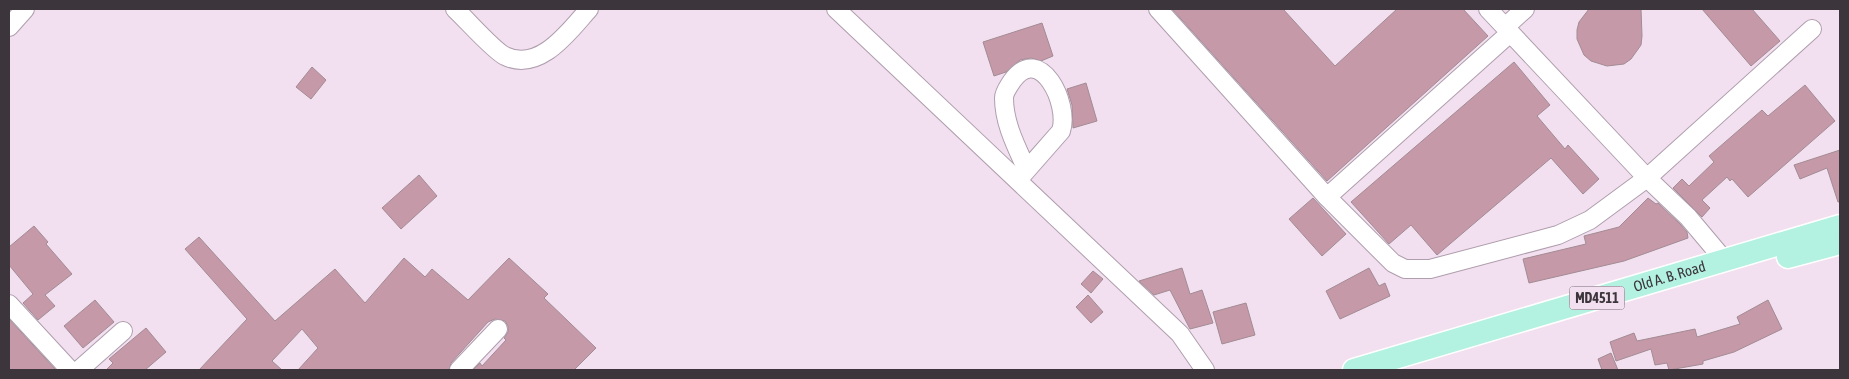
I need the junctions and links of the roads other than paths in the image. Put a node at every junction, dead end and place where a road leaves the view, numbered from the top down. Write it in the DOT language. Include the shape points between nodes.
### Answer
graph roads {
  1 [pos="25,9"];
  2 [pos="455,9"];
  3 [pos="589,9"];
  4 [pos="836,9"];
  5 [pos="1158,9"];
  6 [pos="1488,9"];
  7 [pos="1525,9"];
  8 [pos="9,27"];
  9 [pos="1812,29"];
  10 [pos="1507,30"];
  11 [pos="1022,174"];
  12 [pos="1647,178"];
  13 [pos="1327,196"];
  14 [pos="1840,226"];
  15 [pos="1840,243"];
  16 [pos="1725,261"];
  17 [pos="9,304"];
  18 [pos="498,329"];
  19 [pos="123,331"];
  20 [pos="70,370"];
  21 [pos="79,370"];
  22 [pos="459,370"];
  23 [pos="1205,370"];
  24 [pos="1354,370"];
  25 [pos="1406,370"];
  1 -- 8 [label="street"];
  2 -- 3 [label="street" via="505,56 520,60 534,58 552,49"];
  4 -- 11 [label="street"];
  5 -- 13 [label="street"];
  6 -- 10 [label="street"];
  7 -- 10 [label="street"];
  9 -- 12 [label="street"];
  10 -- 12 [label="street"];
  10 -- 13 [label="street"];
  11 -- 11 [label="street" via="1061,131 1064,121 1053,82 1033,68 1014,79 1004,95"];
  11 -- 23 [label="street" via="1180,334"];
  12 -- 13 [label="street" via="1590,220 1558,235 1430,269 1404,268 1392,263"];
  12 -- 16 [label="street" via="1688,217"];
  14 -- 16 [label="main road, Old A. B. Road / MD4511"];
  15 -- 25 [label="main road, Old A. B. Road / MD4511" via="1497,338"];
  16 -- 24 [label="main road, Old A. B. Road / MD4511"];
  17 -- 20 [label="street"];
  18 -- 22 [label="street"];
  19 -- 21 [label="street"];
}
